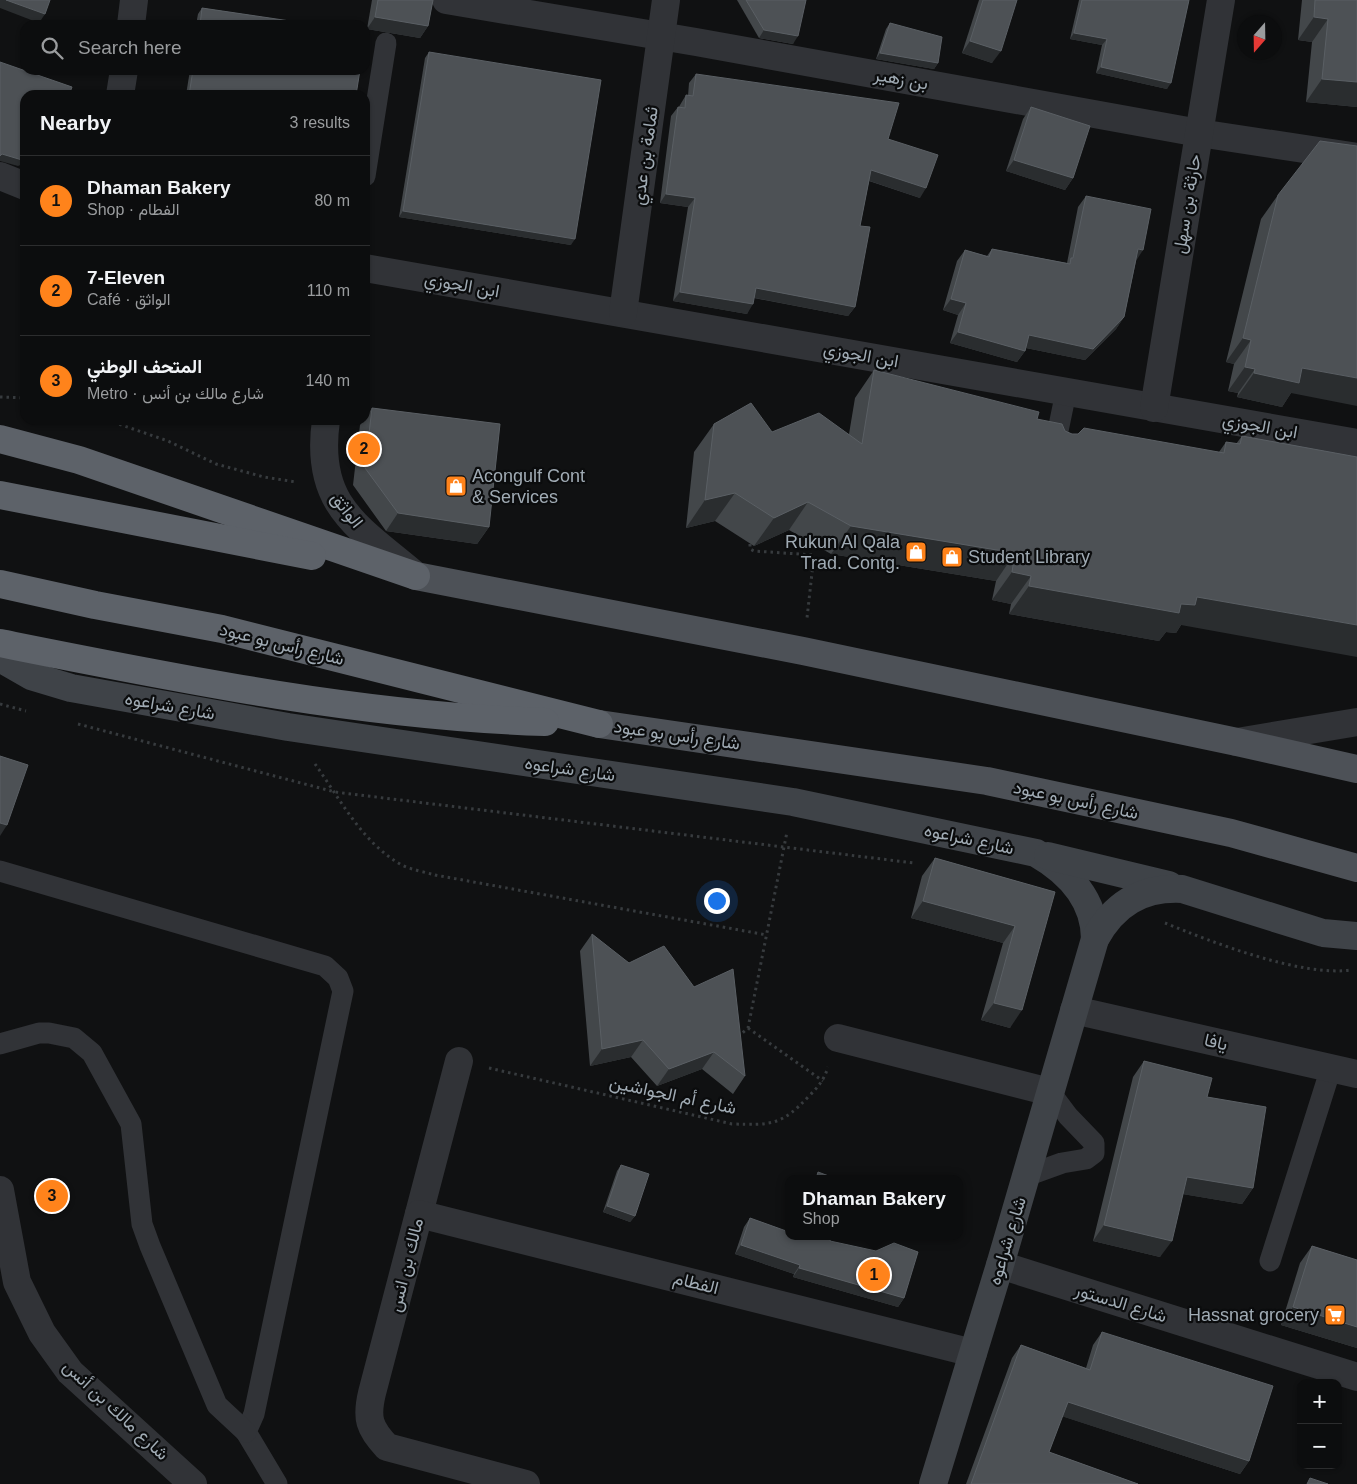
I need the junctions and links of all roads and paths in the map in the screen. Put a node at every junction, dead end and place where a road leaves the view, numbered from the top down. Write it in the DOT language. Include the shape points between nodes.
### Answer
graph roads {
  1 [pos="134,0"];
  2 [pos="446,0"];
  3 [pos="666,0"];
  4 [pos="1221,0"];
  5 [pos="132,20"];
  6 [pos="661,38"];
  7 [pos="386,43"];
  8 [pos="123,75"];
  9 [pos="121,90"];
  10 [pos="1199,133"];
  11 [pos="370,144"];
  12 [pos="1357,157"];
  13 [pos="0,176"];
  14 [pos="20,184"];
  15 [pos="370,269"];
  16 [pos="623,313"];
  17 [pos="1066,392"];
  18 [pos="0,397"];
  19 [pos="20,398"];
  20 [pos="1154,408"];
  21 [pos="122,425"];
  22 [pos="326,425"];
  23 [pos="0,439"];
  24 [pos="1357,443"];
  25 [pos="1054,450"];
  26 [pos="328,483"];
  27 [pos="0,495"];
  28 [pos="750,544"];
  29 [pos="416,576"];
  30 [pos="0,584"];
  31 [pos="0,643"];
  32 [pos="803,651"];
  33 [pos="0,658"];
  34 [pos="0,704"];
  35 [pos="29,711"];
  36 [pos="1357,722"];
  37 [pos="76,724"];
  38 [pos="599,724"];
  39 [pos="288,727"];
  40 [pos="1237,742"];
  41 [pos="1357,769"];
  42 [pos="335,792"];
  43 [pos="793,802"];
  44 [pos="784,845"];
  45 [pos="1036,854"];
  46 [pos="920,864"];
  47 [pos="1357,868"];
  48 [pos="0,871"];
  49 [pos="1182,889"];
  50 [pos="1122,904"];
  51 [pos="767,935"];
  52 [pos="1357,936"];
  53 [pos="1095,939"];
  54 [pos="1357,969"];
  55 [pos="1074,1010"];
  56 [pos="748,1028"];
  57 [pos="733,1038"];
  58 [pos="838,1038"];
  59 [pos="0,1044"];
  60 [pos="459,1062"];
  61 [pos="1331,1068"];
  62 [pos="1357,1074"];
  63 [pos="824,1081"];
  64 [pos="1050,1092"];
  65 [pos="1026,1176"];
  66 [pos="0,1190"];
  67 [pos="419,1214"];
  68 [pos="1270,1261"];
  69 [pos="1000,1265"];
  70 [pos="973,1353"];
  71 [pos="1357,1377"];
  72 [pos="246,1432"];
  73 [pos="483,1479"];
  74 [pos="193,1484"];
  75 [pos="277,1484"];
  76 [pos="526,1484"];
  77 [pos="933,1484"];
  1 -- 5 [label="street"];
  2 -- 6 [label="street, بن زهير"];
  3 -- 6 [label="street, ثمامة بن عدي"];
  4 -- 10 [label="street, حارثة بن سهل"];
  6 -- 10 [label="street, بن زهير"];
  6 -- 16 [label="street, ثمامة بن عدي"];
  7 -- 11 [label="lane"];
  8 -- 9 [label="street"];
  10 -- 12 [label="street, بن زهير"];
  10 -- 20 [label="street, حارثة بن سهل"];
  13 -- 14 [label="street"];
  15 -- 16 [label="street, ابن الجوزي"];
  16 -- 17 [label="street, ابن الجوزي"];
  17 -- 20 [label="street, ابن الجوزي"];
  17 -- 25 [label="lane"];
  18 -- 19 [label="path"];
  20 -- 24 [label="street, ابن الجوزي"];
  21 -- 26 [label="path" via="168,441 216,464 264,477 312,485"];
  22 -- 26 [label="street, الواثق" via="323,456"];
  23 -- 29 [label="highway" via="79,460"];
  26 -- 29 [label="street, الواثق" via="348,516"];
  27 -- 29 [label="highway"];
  28 -- 32 [label="path" via="754,551 814,555"];
  29 -- 32 [label="main road"];
  30 -- 38 [label="highway, شارع رأس بو عبود" via="222,629"];
  31 -- 38 [label="highway" via="188,680 378,710 488,720"];
  32 -- 40 [label="main road"];
  33 -- 39 [label="street, شارع شراعوه" via="31,676 71,688"];
  34 -- 35 [label="path"];
  36 -- 40 [label="street"];
  37 -- 42 [label="path"];
  38 -- 47 [label="main road, شارع رأس بو عبود" via="987,782 1231,833"];
  39 -- 42 [label="path"];
  39 -- 43 [label="street, شارع شراعوه"];
  40 -- 41 [label="main road"];
  42 -- 44 [label="path"];
  42 -- 51 [label="path" via="380,850 404,866 435,875"];
  43 -- 44 [label="path"];
  43 -- 45 [label="street, شارع شراعوه"];
  44 -- 46 [label="path"];
  44 -- 51 [label="path"];
  45 -- 49 [label="street"];
  45 -- 53 [label="street, شارع شراعوه" via="1062,870 1081,892 1093,914"];
  48 -- 72 [label="lane" via="325,966 338,978 343,991 254,1414"];
  49 -- 50 [label="street, شارع شراعوه" via="1150,891"];
  49 -- 52 [label="street, شارع شراعوه" via="1323,933"];
  50 -- 53 [label="street, شارع شراعوه" via="1106,920"];
  50 -- 54 [label="path" via="1192,934 1283,963 1325,970"];
  51 -- 56 [label="path"];
  53 -- 55 [label="street, شارع شراعوه"];
  55 -- 61 [label="street, يافا"];
  55 -- 64 [label="street, شارع شراعوه"];
  56 -- 57 [label="path"];
  56 -- 63 [label="path"];
  58 -- 63 [label="path, شارع أم الجواشين"];
  58 -- 64 [label="street"];
  59 -- 72 [label="lane" via="49,1032 74,1038 92,1053 131,1124 142,1224 150,1246 217,1405"];
  60 -- 63 [label="path, شارع أم الجواشين" via="732,1124 765,1125 791,1115"];
  60 -- 67 [label="street, مالك بن انس"];
  61 -- 62 [label="street, يافا"];
  61 -- 68 [label="lane"];
  64 -- 65 [label="street, شارع شراعوه"];
  64 -- 65 [label="lane" via="1068,1116 1091,1138 1094,1153 1086,1159 1062,1163"];
  65 -- 69 [label="street, شارع شراعوه"];
  66 -- 74 [label="street, شارع مالك بن أنس" via="16,1282 42,1333 70,1372"];
  67 -- 70 [label="street, الفطام"];
  67 -- 73 [label="street, مالك بن انس" via="369,1407 370,1420 374,1433 387,1447"];
  69 -- 70 [label="street, شارع شراعوه"];
  69 -- 71 [label="street, شارع الدستور"];
  70 -- 77 [label="street, شارع شراعوه"];
  72 -- 75 [label="lane"];
  73 -- 76 [label="street, مالك بن انس"];
}
